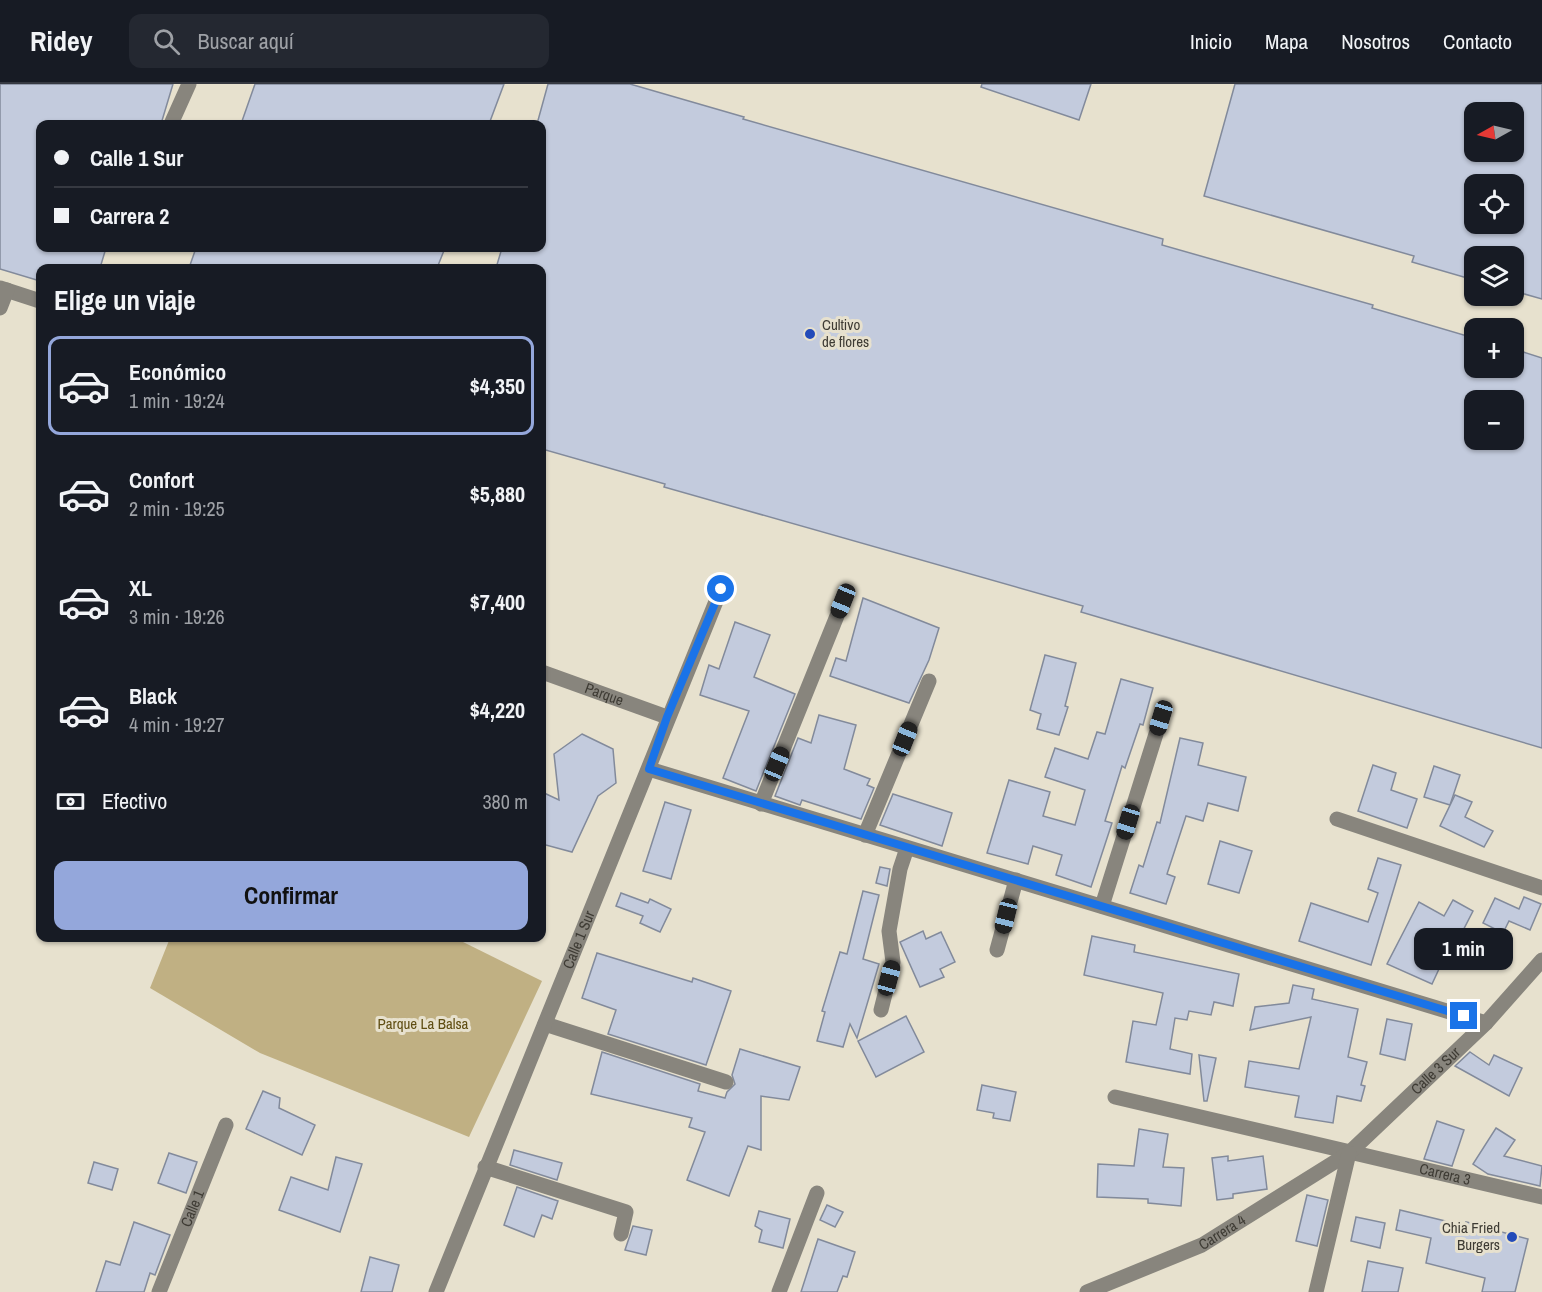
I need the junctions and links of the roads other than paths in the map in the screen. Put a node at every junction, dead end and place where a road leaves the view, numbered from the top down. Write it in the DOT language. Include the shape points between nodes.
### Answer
graph roads {
  1 [pos="189,84"];
  2 [pos="173,120"];
  3 [pos="4,289"];
  4 [pos="36,301"];
  5 [pos="0,308"];
  6 [pos="721,589"];
  7 [pos="843,601"];
  8 [pos="546,673"];
  9 [pos="928,681"];
  10 [pos="667,717"];
  11 [pos="1161,718"];
  12 [pos="649,769"];
  13 [pos="761,804"];
  14 [pos="1337,819"];
  15 [pos="865,834"];
  16 [pos="907,848"];
  17 [pos="1016,880"];
  18 [pos="1542,888"];
  19 [pos="1102,906"];
  20 [pos="998,950"];
  21 [pos="1542,960"];
  22 [pos="880,1010"];
  23 [pos="1486,1023"];
  24 [pos="545,1024"];
  25 [pos="726,1082"];
  26 [pos="1114,1097"];
  27 [pos="226,1125"];
  28 [pos="1349,1153"];
  29 [pos="485,1167"];
  30 [pos="1541,1192"];
  31 [pos="817,1193"];
  32 [pos="621,1234"];
  33 [pos="159,1292"];
  34 [pos="436,1292"];
  35 [pos="779,1292"];
  36 [pos="1087,1292"];
  37 [pos="1316,1292"];
  1 -- 2 [label="street"];
  3 -- 4 [label="street"];
  3 -- 5 [label="street"];
  6 -- 10 [label="street, Calle 1 Sur"];
  7 -- 13 [label="street"];
  8 -- 10 [label="street, Parque"];
  9 -- 15 [label="street"];
  10 -- 12 [label="street, Calle 1 Sur"];
  11 -- 19 [label="street"];
  12 -- 13 [label="street"];
  12 -- 24 [label="street, Calle 1 Sur"];
  13 -- 15 [label="street"];
  14 -- 18 [label="street"];
  15 -- 16 [label="street"];
  16 -- 17 [label="street"];
  16 -- 22 [label="street" via="889,932 893,963"];
  17 -- 19 [label="street"];
  17 -- 20 [label="street"];
  19 -- 23 [label="street"];
  21 -- 23 [label="street, Calle 3 Sur"];
  23 -- 28 [label="street, Calle 3 Sur"];
  24 -- 25 [label="street"];
  24 -- 29 [label="street, Calle 1 Sur"];
  26 -- 28 [label="street, Carrera 3"];
  27 -- 33 [label="street, Calle 1"];
  28 -- 30 [label="street, Carrera 3"];
  28 -- 36 [label="street, Carrera 4" via="1202,1245"];
  28 -- 37 [label="street"];
  29 -- 32 [label="street" via="626,1212"];
  29 -- 34 [label="street, Calle 1 Sur"];
  31 -- 35 [label="street"];
}
